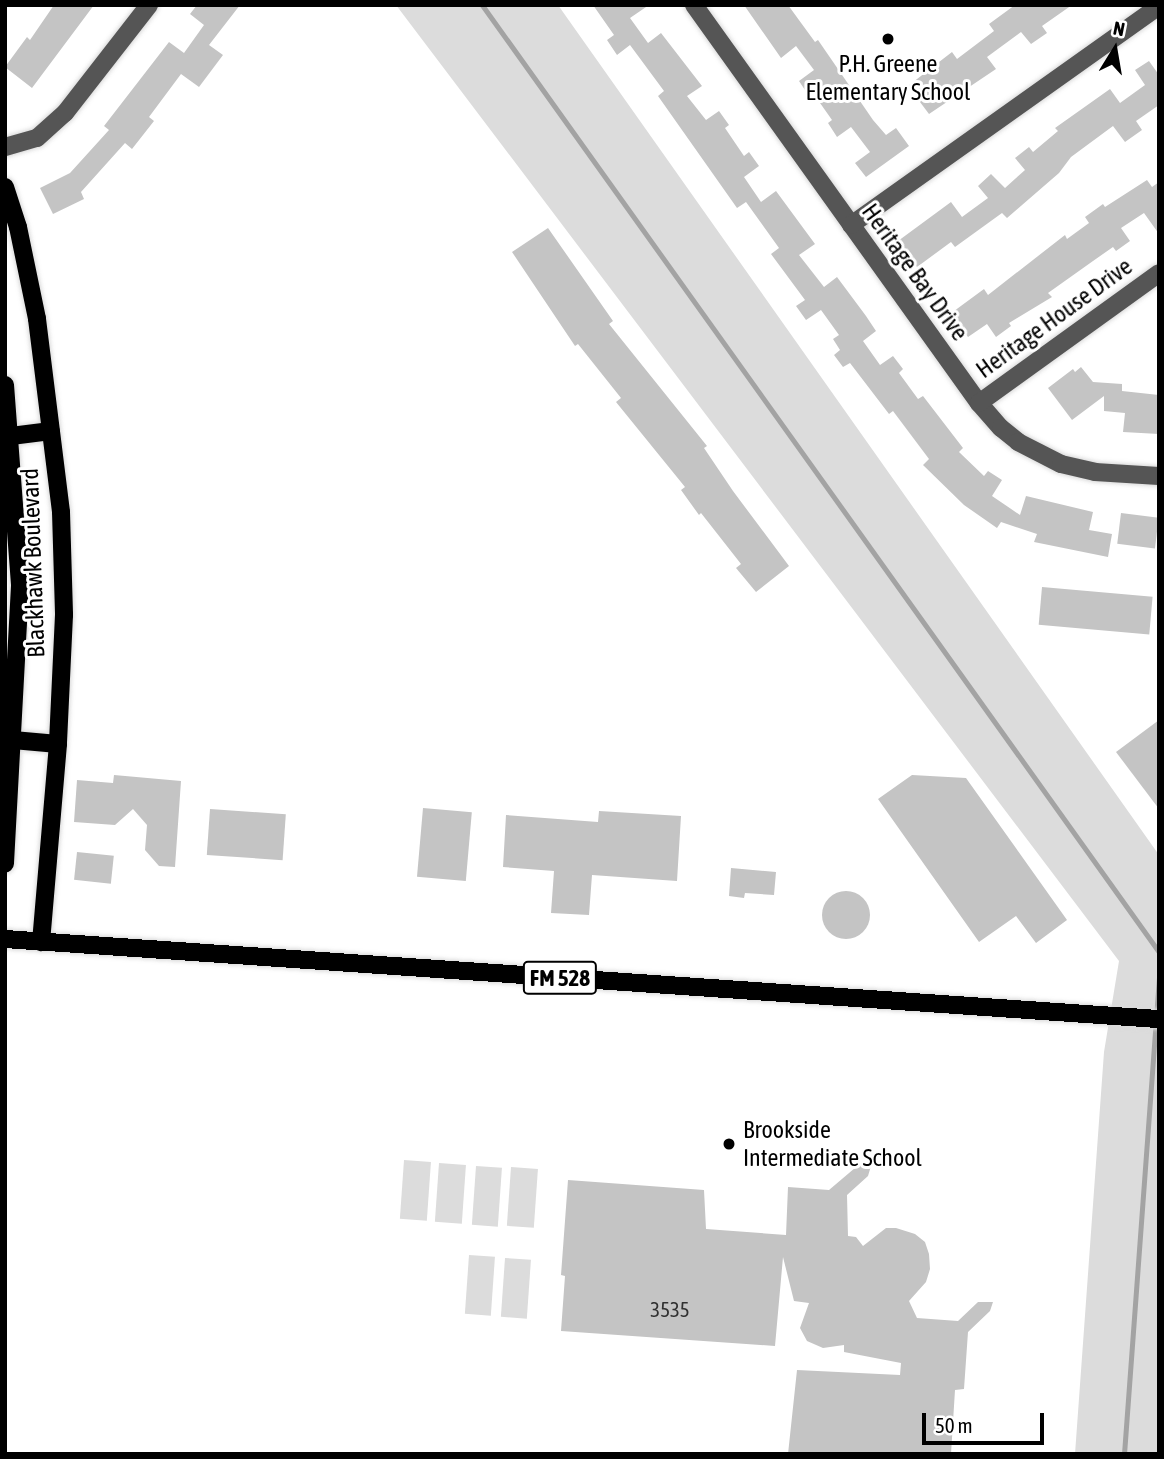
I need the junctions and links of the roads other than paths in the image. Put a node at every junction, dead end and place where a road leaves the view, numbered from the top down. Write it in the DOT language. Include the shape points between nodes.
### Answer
graph roads {
  1 [pos="149,5"];
  2 [pos="694,5"];
  3 [pos="1159,6"];
  4 [pos="5,147"];
  5 [pos="5,187"];
  6 [pos="850,225"];
  7 [pos="1159,273"];
  8 [pos="5,385"];
  9 [pos="979,403"];
  10 [pos="51,431"];
  11 [pos="11,436"];
  12 [pos="1159,476"];
  13 [pos="13,740"];
  14 [pos="58,744"];
  15 [pos="5,864"];
  16 [pos="5,939"];
  17 [pos="41,942"];
  18 [pos="1159,1019"];
  1 -- 4 [label="street" via="65,113 37,138"];
  2 -- 6 [label="street, Heritage Bay Drive"];
  3 -- 6 [label="street"];
  5 -- 10 [label="main road, Blackhawk Boulevard" via="37,318"];
  6 -- 9 [label="street, Heritage Bay Drive"];
  7 -- 9 [label="street, Heritage House Drive"];
  8 -- 11 [label="main road, Blackhawk Boulevard"];
  9 -- 12 [label="street, Heritage Bay Drive" via="1018,442 1061,464 1095,472"];
  10 -- 11 [label="main road"];
  10 -- 14 [label="main road, Blackhawk Boulevard" via="61,512 64,615"];
  11 -- 13 [label="main road, Blackhawk Boulevard" via="20,586"];
  13 -- 14 [label="main road"];
  13 -- 15 [label="main road, Blackhawk Boulevard"];
  14 -- 17 [label="main road, Blackhawk Boulevard"];
  16 -- 17 [label="main road, FM 528"];
  17 -- 18 [label="main road, FM 528"];
}
